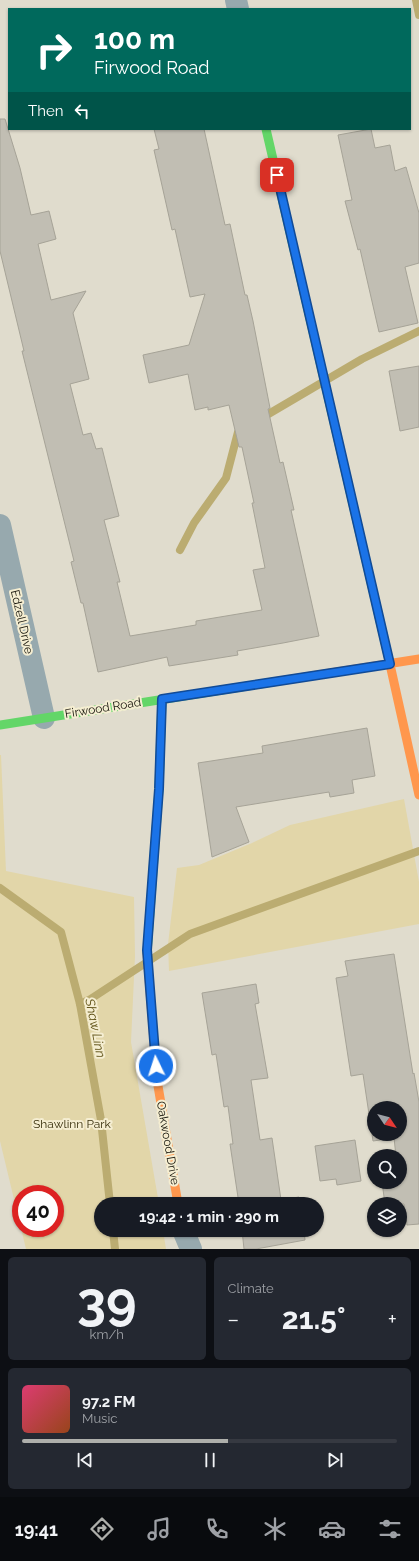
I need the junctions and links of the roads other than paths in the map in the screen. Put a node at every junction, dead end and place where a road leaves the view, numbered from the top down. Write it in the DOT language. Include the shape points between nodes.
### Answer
graph roads {
  1 [pos="266,130"];
  2 [pos="0,526"];
  3 [pos="419,660"];
  4 [pos="390,664"];
  5 [pos="162,699"];
  6 [pos="44,718"];
  7 [pos="0,725"];
  8 [pos="419,795"];
  9 [pos="177,1197"];
  10 [pos="187,1237"];
  11 [pos="191,1249"];
  1 -- 4 [label="street"];
  2 -- 6 [label="street, Edzell Drive"];
  3 -- 4 [label="street, Firwood Road"];
  4 -- 5 [label="street, Firwood Road"];
  4 -- 8 [label="street"];
  5 -- 6 [label="street, Firwood Road"];
  5 -- 9 [label="street, Oakwood Drive" via="159,789 147,950 157,1080"];
  6 -- 7 [label="street, Firwood Road"];
  10 -- 11 [label="street"];
}
